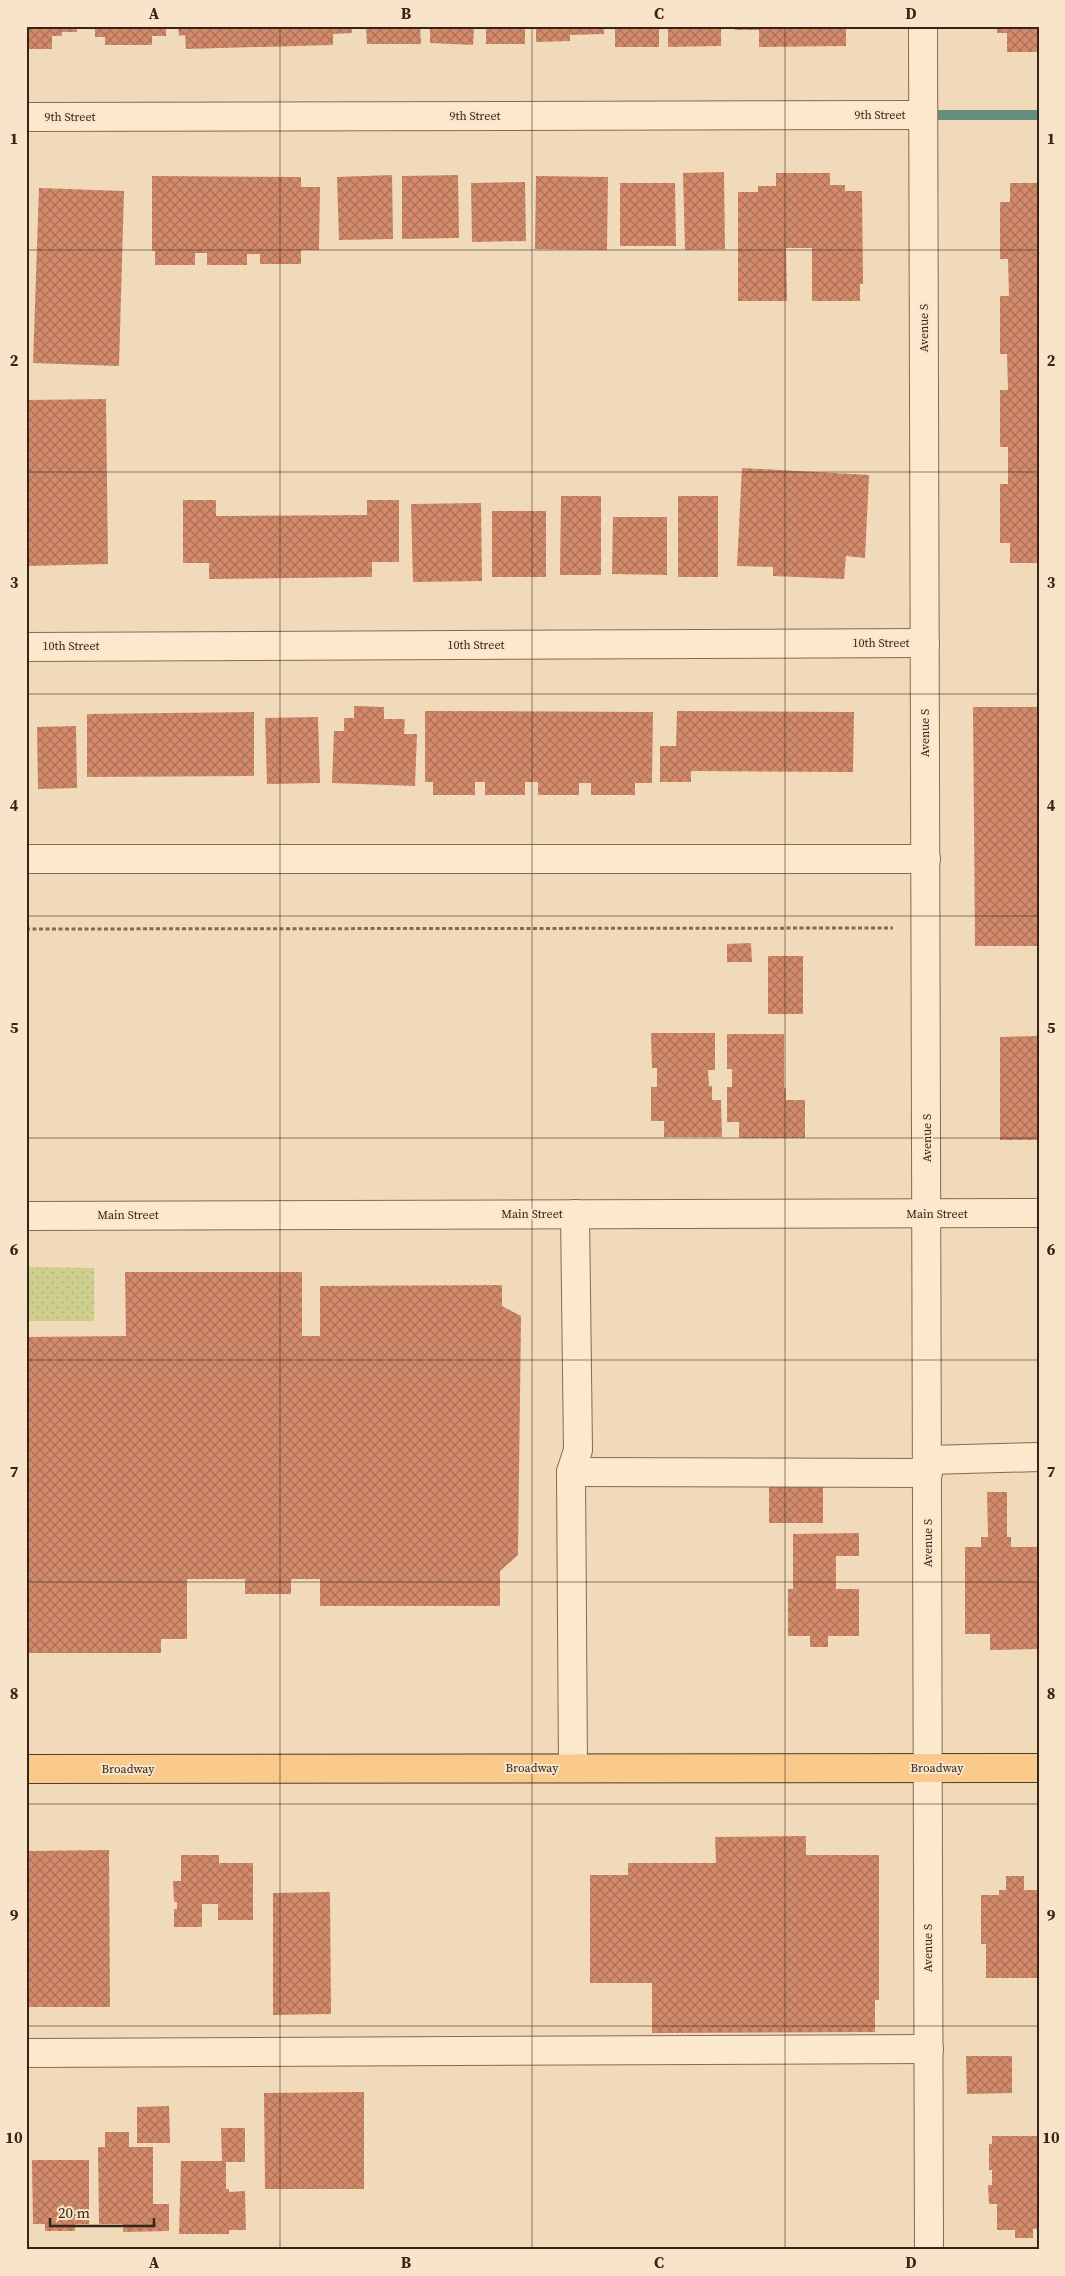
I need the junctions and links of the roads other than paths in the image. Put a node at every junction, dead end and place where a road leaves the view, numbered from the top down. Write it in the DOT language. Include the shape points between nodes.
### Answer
graph roads {
  1 [pos="923,26"];
  2 [pos="923,115"];
  3 [pos="26,117"];
  4 [pos="925,643"];
  5 [pos="26,647"];
  6 [pos="26,859"];
  7 [pos="926,859"];
  8 [pos="1039,1213"];
  9 [pos="575,1214"];
  10 [pos="927,1214"];
  11 [pos="26,1216"];
  12 [pos="1039,1457"];
  13 [pos="928,1466"];
  14 [pos="571,1472"];
  15 [pos="573,1768"];
  16 [pos="928,1768"];
  17 [pos="1039,1768"];
  18 [pos="26,1769"];
  19 [pos="929,2049"];
  20 [pos="26,2053"];
  21 [pos="929,2250"];
  1 -- 2 [label="street, Avenue S"];
  2 -- 3 [label="street, 9th Street"];
  2 -- 4 [label="street, Avenue S"];
  4 -- 5 [label="street, 10th Street"];
  4 -- 7 [label="street, Avenue S"];
  6 -- 7 [label="street"];
  7 -- 10 [label="street, Avenue S"];
  8 -- 10 [label="street, Main Street"];
  9 -- 10 [label="street, Main Street"];
  9 -- 11 [label="street, Main Street"];
  9 -- 14 [label="street" via="578,1450"];
  10 -- 13 [label="street, Avenue S"];
  12 -- 13 [label="street"];
  13 -- 14 [label="street"];
  13 -- 16 [label="street, Avenue S"];
  14 -- 15 [label="street"];
  15 -- 16 [label="main road, Broadway"];
  15 -- 18 [label="main road, Broadway"];
  16 -- 17 [label="main road, Broadway"];
  16 -- 19 [label="street, Avenue S"];
  19 -- 20 [label="street"];
  19 -- 21 [label="street, Avenue S"];
}
